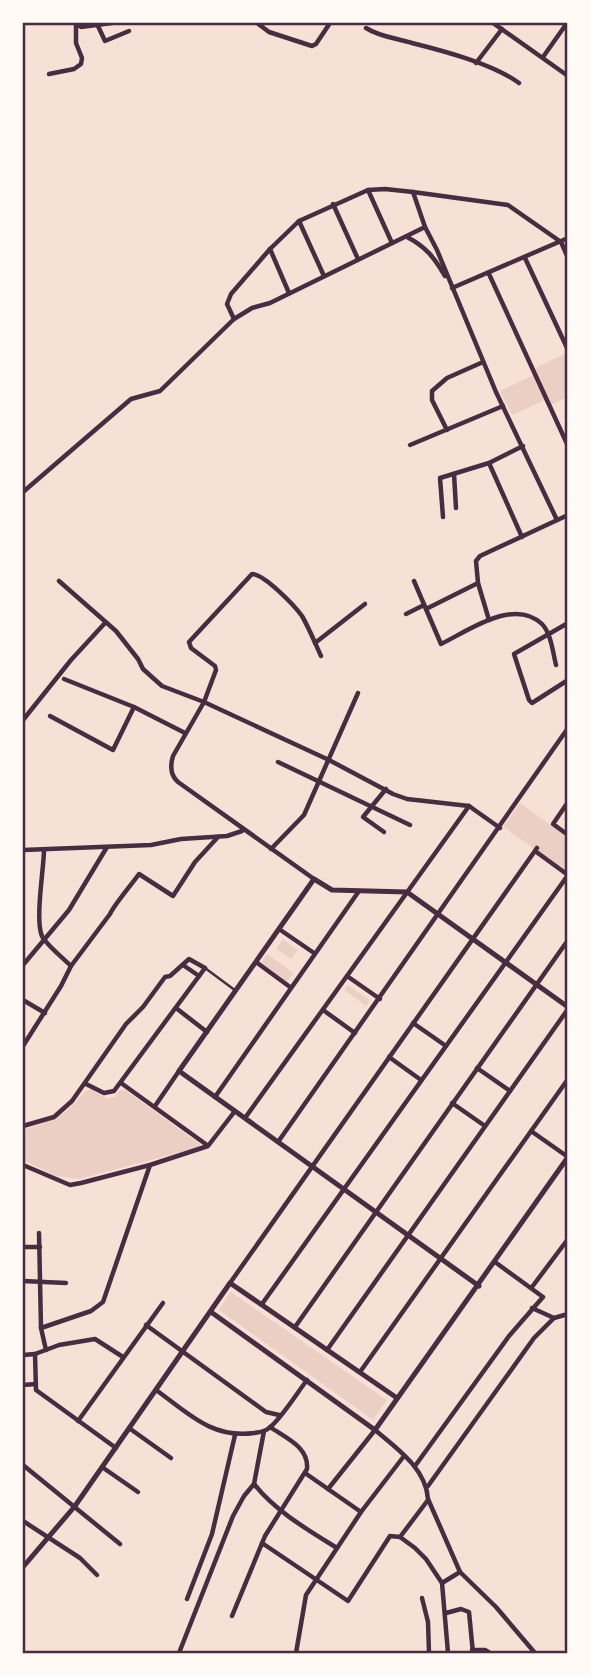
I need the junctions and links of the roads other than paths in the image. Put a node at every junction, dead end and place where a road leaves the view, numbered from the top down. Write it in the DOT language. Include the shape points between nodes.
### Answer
graph roads {
  1 [pos="75,23"];
  2 [pos="112,23"];
  3 [pos="257,23"];
  4 [pos="330,23"];
  5 [pos="493,23"];
  6 [pos="567,23"];
  7 [pos="98,26"];
  8 [pos="366,28"];
  9 [pos="502,29"];
  10 [pos="129,31"];
  11 [pos="543,57"];
  12 [pos="476,63"];
  13 [pos="49,74"];
  14 [pos="568,76"];
  15 [pos="519,83"];
  16 [pos="368,190"];
  17 [pos="413,192"];
  18 [pos="333,204"];
  19 [pos="299,221"];
  20 [pos="425,227"];
  21 [pos="407,237"];
  22 [pos="568,239"];
  23 [pos="561,242"];
  24 [pos="392,243"];
  25 [pos="270,249"];
  26 [pos="358,258"];
  27 [pos="525,258"];
  28 [pos="568,258"];
  29 [pos="489,274"];
  30 [pos="324,275"];
  31 [pos="452,288"];
  32 [pos="289,293"];
  33 [pos="234,320"];
  34 [pos="568,349"];
  35 [pos="483,362"];
  36 [pos="503,406"];
  37 [pos="447,430"];
  38 [pos="410,445"];
  39 [pos="523,446"];
  40 [pos="568,446"];
  41 [pos="489,463"];
  42 [pos="454,474"];
  43 [pos="23,492"];
  44 [pos="456,508"];
  45 [pos="568,515"];
  46 [pos="443,517"];
  47 [pos="557,520"];
  48 [pos="522,537"];
  49 [pos="59,581"];
  50 [pos="414,582"];
  51 [pos="478,583"];
  52 [pos="365,604"];
  53 [pos="425,607"];
  54 [pos="406,614"];
  55 [pos="489,620"];
  56 [pos="105,624"];
  57 [pos="568,624"];
  58 [pos="548,634"];
  59 [pos="315,643"];
  60 [pos="321,656"];
  61 [pos="556,665"];
  62 [pos="64,679"];
  63 [pos="568,680"];
  64 [pos="358,693"];
  65 [pos="204,702"];
  66 [pos="134,707"];
  67 [pos="50,716"];
  68 [pos="23,720"];
  69 [pos="568,729"];
  70 [pos="186,733"];
  71 [pos="329,760"];
  72 [pos="278,762"];
  73 [pos="319,781"];
  74 [pos="386,789"];
  75 [pos="568,802"];
  76 [pos="372,806"];
  77 [pos="469,806"];
  78 [pos="410,825"];
  79 [pos="500,828"];
  80 [pos="243,831"];
  81 [pos="384,832"];
  82 [pos="568,835"];
  83 [pos="218,837"];
  84 [pos="107,846"];
  85 [pos="44,849"];
  86 [pos="271,849"];
  87 [pos="23,850"];
  88 [pos="568,875"];
  89 [pos="314,879"];
  90 [pos="359,891"];
  91 [pos="407,892"];
  92 [pos="439,915"];
  93 [pos="279,929"];
  94 [pos="473,938"];
  95 [pos="43,939"];
  96 [pos="568,940"];
  97 [pos="314,953"];
  98 [pos="256,962"];
  99 [pos="506,962"];
  100 [pos="23,965"];
  101 [pos="183,965"];
  102 [pos="71,966"];
  103 [pos="205,968"];
  104 [pos="199,976"];
  105 [pos="347,976"];
  106 [pos="536,985"];
  107 [pos="290,987"];
  108 [pos="236,991"];
  109 [pos="380,999"];
  110 [pos="23,1000"];
  111 [pos="176,1008"];
  112 [pos="568,1008"];
  113 [pos="323,1010"];
  114 [pos="45,1013"];
  115 [pos="413,1023"];
  116 [pos="207,1031"];
  117 [pos="355,1033"];
  118 [pos="23,1046"];
  119 [pos="446,1046"];
  120 [pos="389,1057"];
  121 [pos="477,1068"];
  122 [pos="180,1071"];
  123 [pos="568,1079"];
  124 [pos="421,1080"];
  125 [pos="86,1083"];
  126 [pos="121,1083"];
  127 [pos="510,1091"];
  128 [pos="215,1097"];
  129 [pos="453,1103"];
  130 [pos="155,1106"];
  131 [pos="235,1111"];
  132 [pos="245,1118"];
  133 [pos="23,1126"];
  134 [pos="485,1126"];
  135 [pos="531,1131"];
  136 [pos="278,1142"];
  137 [pos="208,1146"];
  138 [pos="568,1157"];
  139 [pos="23,1165"];
  140 [pos="150,1165"];
  141 [pos="312,1166"];
  142 [pos="344,1189"];
  143 [pos="376,1212"];
  144 [pos="39,1233"];
  145 [pos="408,1235"];
  146 [pos="567,1243"];
  147 [pos="23,1247"];
  148 [pos="40,1247"];
  149 [pos="441,1259"];
  150 [pos="495,1262"];
  151 [pos="23,1281"];
  152 [pos="40,1282"];
  153 [pos="66,1283"];
  154 [pos="230,1283"];
  155 [pos="479,1286"];
  156 [pos="532,1287"];
  157 [pos="163,1303"];
  158 [pos="262,1304"];
  159 [pos="532,1308"];
  160 [pos="211,1312"];
  161 [pos="568,1314"];
  162 [pos="554,1318"];
  163 [pos="146,1325"];
  164 [pos="295,1327"];
  165 [pos="41,1328"];
  166 [pos="46,1349"];
  167 [pos="327,1350"];
  168 [pos="183,1353"];
  169 [pos="35,1354"];
  170 [pos="23,1355"];
  171 [pos="123,1357"];
  172 [pos="360,1372"];
  173 [pos="307,1380"];
  174 [pos="36,1384"];
  175 [pos="23,1385"];
  176 [pos="156,1391"];
  177 [pos="397,1398"];
  178 [pos="279,1415"];
  179 [pos="78,1421"];
  180 [pos="270,1427"];
  181 [pos="129,1429"];
  182 [pos="375,1430"];
  183 [pos="264,1431"];
  184 [pos="235,1435"];
  185 [pos="116,1448"];
  186 [pos="404,1455"];
  187 [pos="171,1458"];
  188 [pos="23,1465"];
  189 [pos="415,1466"];
  190 [pos="102,1467"];
  191 [pos="305,1473"];
  192 [pos="254,1484"];
  193 [pos="428,1486"];
  194 [pos="328,1489"];
  195 [pos="138,1492"];
  196 [pos="428,1500"];
  197 [pos="75,1506"];
  198 [pos="281,1509"];
  199 [pos="361,1511"];
  200 [pos="23,1521"];
  201 [pos="48,1536"];
  202 [pos="400,1537"];
  203 [pos="262,1543"];
  204 [pos="120,1544"];
  205 [pos="337,1548"];
  206 [pos="23,1567"];
  207 [pos="460,1572"];
  208 [pos="97,1575"];
  209 [pos="315,1580"];
  210 [pos="442,1583"];
  211 [pos="422,1598"];
  212 [pos="187,1599"];
  213 [pos="445,1613"];
  214 [pos="232,1616"];
  215 [pos="473,1652"];
  216 [pos="179,1653"];
  217 [pos="296,1653"];
  218 [pos="429,1653"];
  219 [pos="448,1653"];
  220 [pos="490,1653"];
  221 [pos="535,1653"];
  1 -- 7 [label="street"];
  1 -- 13 [label="street" via="81,64"];
  2 -- 7 [label="street"];
  3 -- 4 [label="street" via="269,32 313,46"];
  5 -- 9 [label="street"];
  6 -- 11 [label="street"];
  7 -- 10 [label="street" via="105,41"];
  8 -- 12 [label="street"];
  9 -- 11 [label="street"];
  9 -- 12 [label="street"];
  11 -- 14 [label="street"];
  12 -- 15 [label="street"];
  16 -- 17 [label="street"];
  16 -- 18 [label="street"];
  16 -- 24 [label="street"];
  17 -- 20 [label="street"];
  17 -- 23 [label="street" via="508,205"];
  18 -- 19 [label="street"];
  18 -- 26 [label="street"];
  19 -- 25 [label="street"];
  19 -- 30 [label="street"];
  20 -- 21 [label="street"];
  20 -- 31 [label="street"];
  21 -- 24 [label="street"];
  21 -- 31 [label="street" via="434,257"];
  22 -- 23 [label="street"];
  23 -- 27 [label="street"];
  23 -- 28 [label="street"];
  24 -- 26 [label="street"];
  25 -- 32 [label="street"];
  25 -- 33 [label="street" via="230,294 227,304"];
  26 -- 30 [label="street"];
  27 -- 29 [label="street"];
  27 -- 34 [label="street"];
  29 -- 31 [label="street"];
  29 -- 40 [label="street"];
  30 -- 32 [label="street"];
  31 -- 35 [label="street"];
  32 -- 33 [label="street"];
  33 -- 43 [label="street" via="160,391 121,406"];
  35 -- 36 [label="street"];
  35 -- 37 [label="street" via="447,378 432,391"];
  36 -- 37 [label="street"];
  36 -- 39 [label="street"];
  37 -- 38 [label="street"];
  39 -- 41 [label="street"];
  39 -- 47 [label="street"];
  41 -- 42 [label="street"];
  41 -- 48 [label="street"];
  42 -- 44 [label="street"];
  42 -- 46 [label="street" via="440,478"];
  45 -- 47 [label="street"];
  47 -- 48 [label="street"];
  48 -- 51 [label="street" via="480,556 475,565"];
  49 -- 56 [label="street"];
  50 -- 53 [label="street"];
  51 -- 53 [label="street"];
  51 -- 55 [label="street"];
  52 -- 59 [label="street"];
  53 -- 54 [label="street"];
  53 -- 55 [label="street" via="441,644"];
  55 -- 58 [label="street" via="520,614 541,624"];
  56 -- 65 [label="street" via="116,631 153,680"];
  56 -- 68 [label="street"];
  57 -- 58 [label="street"];
  58 -- 61 [label="street"];
  58 -- 63 [label="street" via="514,654 529,700 534,703"];
  59 -- 60 [label="street"];
  59 -- 65 [label="street" via="291,604 260,575 252,574 190,642 191,648 216,667"];
  62 -- 66 [label="street"];
  64 -- 71 [label="street"];
  65 -- 70 [label="street"];
  65 -- 71 [label="street"];
  66 -- 67 [label="street" via="113,750"];
  66 -- 70 [label="street"];
  69 -- 79 [label="street"];
  70 -- 80 [label="street" via="170,766 174,779"];
  71 -- 73 [label="street"];
  71 -- 74 [label="street"];
  72 -- 73 [label="street"];
  73 -- 76 [label="street"];
  73 -- 86 [label="street" via="304,815"];
  74 -- 76 [label="street"];
  74 -- 77 [label="street" via="407,799"];
  75 -- 82 [label="street" via="553,824"];
  76 -- 78 [label="street"];
  76 -- 81 [label="street" via="363,818"];
  77 -- 79 [label="street"];
  77 -- 91 [label="street"];
  79 -- 92 [label="street"];
  80 -- 83 [label="street"];
  80 -- 86 [label="street"];
  83 -- 84 [label="street"];
  83 -- 102 [label="street" via="173,896 139,874"];
  84 -- 85 [label="street"];
  84 -- 95 [label="street" via="69,910"];
  85 -- 87 [label="street"];
  85 -- 95 [label="street" via="40,892"];
  86 -- 89 [label="street"];
  88 -- 94 [label="street" via="536,850"];
  88 -- 99 [label="street"];
  89 -- 90 [label="street" via="332,890"];
  89 -- 93 [label="street"];
  90 -- 91 [label="street"];
  90 -- 97 [label="street"];
  91 -- 92 [label="street"];
  91 -- 105 [label="street"];
  92 -- 94 [label="street"];
  92 -- 109 [label="street"];
  93 -- 97 [label="street"];
  93 -- 98 [label="street"];
  94 -- 99 [label="street"];
  94 -- 115 [label="street"];
  95 -- 100 [label="street"];
  95 -- 102 [label="street"];
  96 -- 106 [label="street"];
  97 -- 107 [label="street"];
  98 -- 107 [label="street"];
  98 -- 108 [label="street"];
  99 -- 106 [label="street"];
  99 -- 119 [label="street"];
  101 -- 103 [label="street" via="191,958"];
  101 -- 104 [label="street"];
  101 -- 125 [label="street" via="165,977 126,1024"];
  102 -- 114 [label="street"];
  103 -- 104 [label="street"];
  103 -- 108 [label="street"];
  104 -- 111 [label="street"];
  105 -- 109 [label="street"];
  105 -- 113 [label="street"];
  106 -- 112 [label="street"];
  106 -- 121 [label="street"];
  107 -- 128 [label="street"];
  108 -- 116 [label="street"];
  109 -- 117 [label="street"];
  110 -- 114 [label="street"];
  111 -- 116 [label="street"];
  111 -- 126 [label="street"];
  112 -- 127 [label="street"];
  113 -- 117 [label="street"];
  113 -- 132 [label="street"];
  114 -- 118 [label="street"];
  115 -- 119 [label="street"];
  115 -- 120 [label="street"];
  116 -- 122 [label="street"];
  117 -- 136 [label="street"];
  119 -- 124 [label="street"];
  120 -- 124 [label="street"];
  120 -- 141 [label="street"];
  121 -- 127 [label="street"];
  121 -- 129 [label="street"];
  122 -- 128 [label="street"];
  122 -- 130 [label="street"];
  123 -- 135 [label="street"];
  124 -- 142 [label="street"];
  125 -- 126 [label="street" via="108,1093"];
  125 -- 133 [label="street" via="54,1117"];
  126 -- 130 [label="street"];
  127 -- 134 [label="street"];
  128 -- 131 [label="street"];
  129 -- 134 [label="street"];
  129 -- 143 [label="street"];
  130 -- 137 [label="street"];
  131 -- 132 [label="street"];
  131 -- 137 [label="street"];
  132 -- 136 [label="street"];
  134 -- 145 [label="street"];
  135 -- 138 [label="street"];
  135 -- 149 [label="street"];
  136 -- 141 [label="street"];
  137 -- 140 [label="street"];
  138 -- 150 [label="street"];
  139 -- 140 [label="street" via="69,1185"];
  140 -- 165 [label="street" via="103,1302 91,1311"];
  141 -- 142 [label="street"];
  141 -- 154 [label="street"];
  142 -- 143 [label="street"];
  142 -- 158 [label="street"];
  143 -- 145 [label="street"];
  143 -- 164 [label="street"];
  144 -- 148 [label="street"];
  145 -- 149 [label="street"];
  145 -- 167 [label="street"];
  146 -- 156 [label="street"];
  147 -- 148 [label="street"];
  148 -- 152 [label="street"];
  149 -- 155 [label="street"];
  149 -- 172 [label="street"];
  150 -- 155 [label="street"];
  150 -- 156 [label="street"];
  151 -- 152 [label="street"];
  152 -- 153 [label="street"];
  152 -- 165 [label="street"];
  154 -- 158 [label="street"];
  154 -- 160 [label="street"];
  155 -- 177 [label="street"];
  156 -- 159 [label="street" via="543,1297"];
  157 -- 163 [label="street"];
  158 -- 164 [label="street"];
  159 -- 162 [label="street"];
  159 -- 189 [label="street"];
  160 -- 168 [label="street"];
  160 -- 173 [label="street"];
  161 -- 162 [label="street"];
  162 -- 193 [label="street" via="525,1350"];
  163 -- 168 [label="street"];
  163 -- 171 [label="street"];
  164 -- 167 [label="street"];
  165 -- 166 [label="street"];
  166 -- 169 [label="street"];
  166 -- 171 [label="street" via="95,1339"];
  167 -- 172 [label="street"];
  168 -- 176 [label="street"];
  168 -- 178 [label="street" via="266,1412"];
  169 -- 170 [label="street"];
  169 -- 174 [label="street"];
  171 -- 179 [label="street"];
  172 -- 177 [label="street"];
  173 -- 178 [label="street"];
  173 -- 182 [label="street"];
  174 -- 175 [label="street"];
  174 -- 179 [label="street" via="36,1390"];
  176 -- 181 [label="street"];
  176 -- 184 [label="street" via="203,1424"];
  177 -- 182 [label="street"];
  178 -- 180 [label="street"];
  179 -- 185 [label="street"];
  180 -- 183 [label="street"];
  180 -- 191 [label="street" via="304,1452"];
  181 -- 185 [label="street"];
  181 -- 187 [label="street"];
  182 -- 186 [label="street"];
  182 -- 194 [label="street"];
  183 -- 184 [label="street"];
  183 -- 192 [label="street"];
  184 -- 212 [label="street" via="212,1534"];
  185 -- 190 [label="street"];
  186 -- 189 [label="street"];
  186 -- 199 [label="street"];
  188 -- 197 [label="street"];
  189 -- 193 [label="street"];
  190 -- 195 [label="street"];
  190 -- 197 [label="street"];
  191 -- 194 [label="street"];
  191 -- 198 [label="street"];
  192 -- 198 [label="street"];
  192 -- 216 [label="street" via="233,1516"];
  193 -- 196 [label="street"];
  194 -- 199 [label="street"];
  196 -- 202 [label="street"];
  196 -- 207 [label="street"];
  197 -- 201 [label="street"];
  197 -- 204 [label="street"];
  198 -- 203 [label="street"];
  198 -- 205 [label="street"];
  199 -- 205 [label="street"];
  200 -- 201 [label="street"];
  201 -- 206 [label="street"];
  201 -- 208 [label="street"];
  202 -- 209 [label="street" via="390,1536 348,1601"];
  202 -- 210 [label="street" via="426,1559"];
  203 -- 209 [label="street"];
  203 -- 214 [label="street"];
  205 -- 209 [label="street"];
  207 -- 210 [label="street"];
  207 -- 221 [label="street"];
  209 -- 217 [label="street" via="306,1595"];
  210 -- 213 [label="street"];
  211 -- 218 [label="street"];
  213 -- 215 [label="street" via="468,1612"];
  213 -- 219 [label="street"];
  215 -- 220 [label="street"];
}
